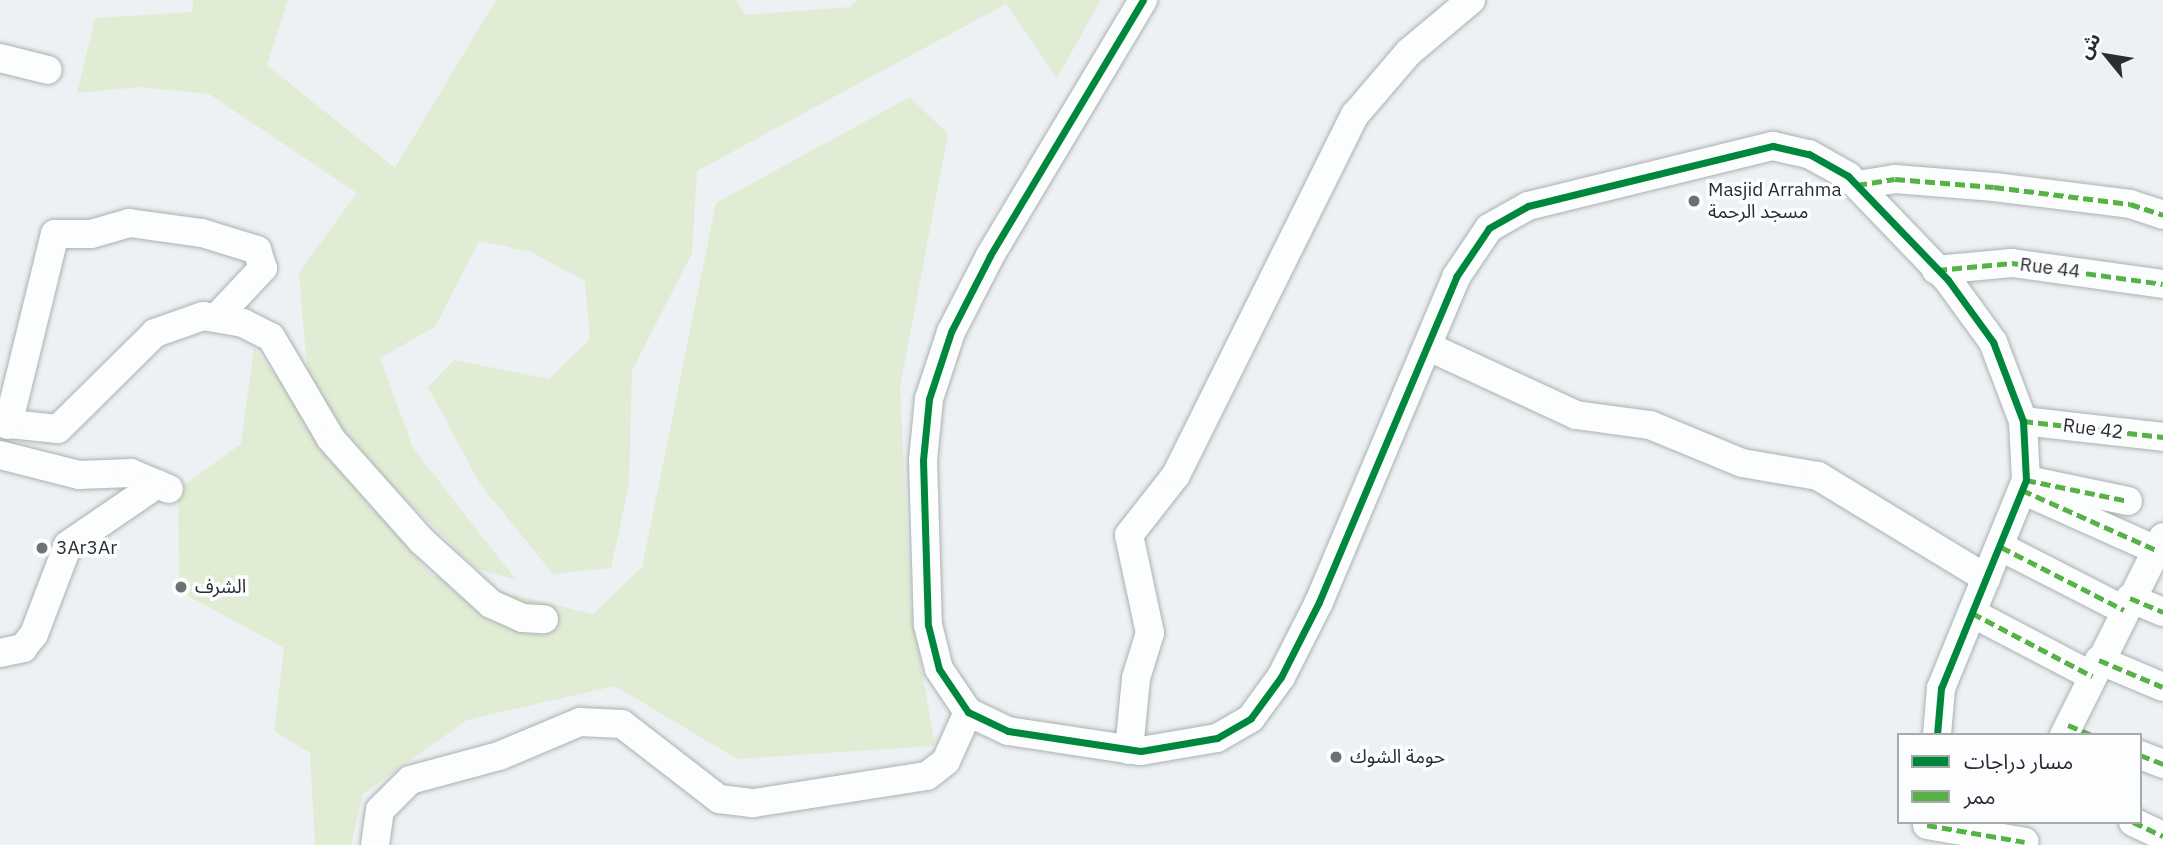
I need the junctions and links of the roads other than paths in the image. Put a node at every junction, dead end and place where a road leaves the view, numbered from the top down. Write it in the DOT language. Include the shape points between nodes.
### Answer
graph roads {
  1 [pos="1143,0"];
  2 [pos="1471,0"];
  3 [pos="0,58"];
  4 [pos="48,70"];
  5 [pos="1857,185"];
  6 [pos="2163,215"];
  7 [pos="1936,270"];
  8 [pos="2163,284"];
  9 [pos="218,316"];
  10 [pos="1429,347"];
  11 [pos="2023,421"];
  12 [pos="3,423"];
  13 [pos="2163,437"];
  14 [pos="0,455"];
  15 [pos="2024,485"];
  16 [pos="2128,501"];
  17 [pos="2160,544"];
  18 [pos="2001,547"];
  19 [pos="1986,579"];
  20 [pos="2127,604"];
  21 [pos="2163,612"];
  22 [pos="1972,613"];
  23 [pos="544,619"];
  24 [pos="0,653"];
  25 [pos="2096,668"];
  26 [pos="2163,687"];
  27 [pos="968,712"];
  28 [pos="2075,732"];
  29 [pos="1937,733"];
  30 [pos="1129,750"];
  31 [pos="2142,756"];
  32 [pos="2163,764"];
  33 [pos="2137,824"];
  34 [pos="1926,831"];
  35 [pos="2027,836"];
  36 [pos="2163,836"];
  37 [pos="375,845"];
  1 -- 27 [label="street" via="990,256 951,332 929,399 923,460 928,625 939,669"];
  2 -- 30 [label="street" via="1409,52 1355,115 1176,475 1134,526 1130,551 1150,634 1136,678"];
  3 -- 4 [label="street"];
  5 -- 6 [label="street" via="1895,179 1994,187 2130,204"];
  5 -- 7 [label="street"];
  5 -- 10 [label="street" via="1809,154 1773,146 1528,206 1502,217 1478,244 1456,277"];
  7 -- 8 [label="street, Rue 44" via="2012,263"];
  7 -- 11 [label="street" via="1993,342"];
  9 -- 12 [label="street" via="184,320 142,342 64,427"];
  9 -- 12 [label="street" via="263,268 257,250 139,224 55,234"];
  9 -- 23 [label="street" via="271,337 343,454 471,589 513,615"];
  10 -- 19 [label="street" via="1576,415 1650,425 1742,463 1818,476"];
  10 -- 30 [label="street" via="1319,602 1264,706 1217,738"];
  11 -- 13 [label="street, Rue 42"];
  11 -- 15 [label="street"];
  14 -- 24 [label="street" via="79,475 131,473 163,487 68,545 34,634 23,648"];
  15 -- 16 [label="street"];
  15 -- 17 [label="street"];
  15 -- 18 [label="street"];
  17 -- 20 [label="street"];
  18 -- 19 [label="street"];
  18 -- 20 [label="street"];
  19 -- 22 [label="street"];
  20 -- 21 [label="street"];
  20 -- 25 [label="street"];
  22 -- 25 [label="street"];
  22 -- 29 [label="street" via="1941,688"];
  25 -- 26 [label="street"];
  25 -- 28 [label="street"];
  27 -- 30 [label="street" via="1008,731"];
  27 -- 37 [label="street" via="946,761 928,776 754,803 719,799 622,724 580,722 499,756 410,780 380,810"];
  31 -- 32 [label="street"];
  33 -- 36 [label="street"];
  34 -- 35 [label="street"];
}
